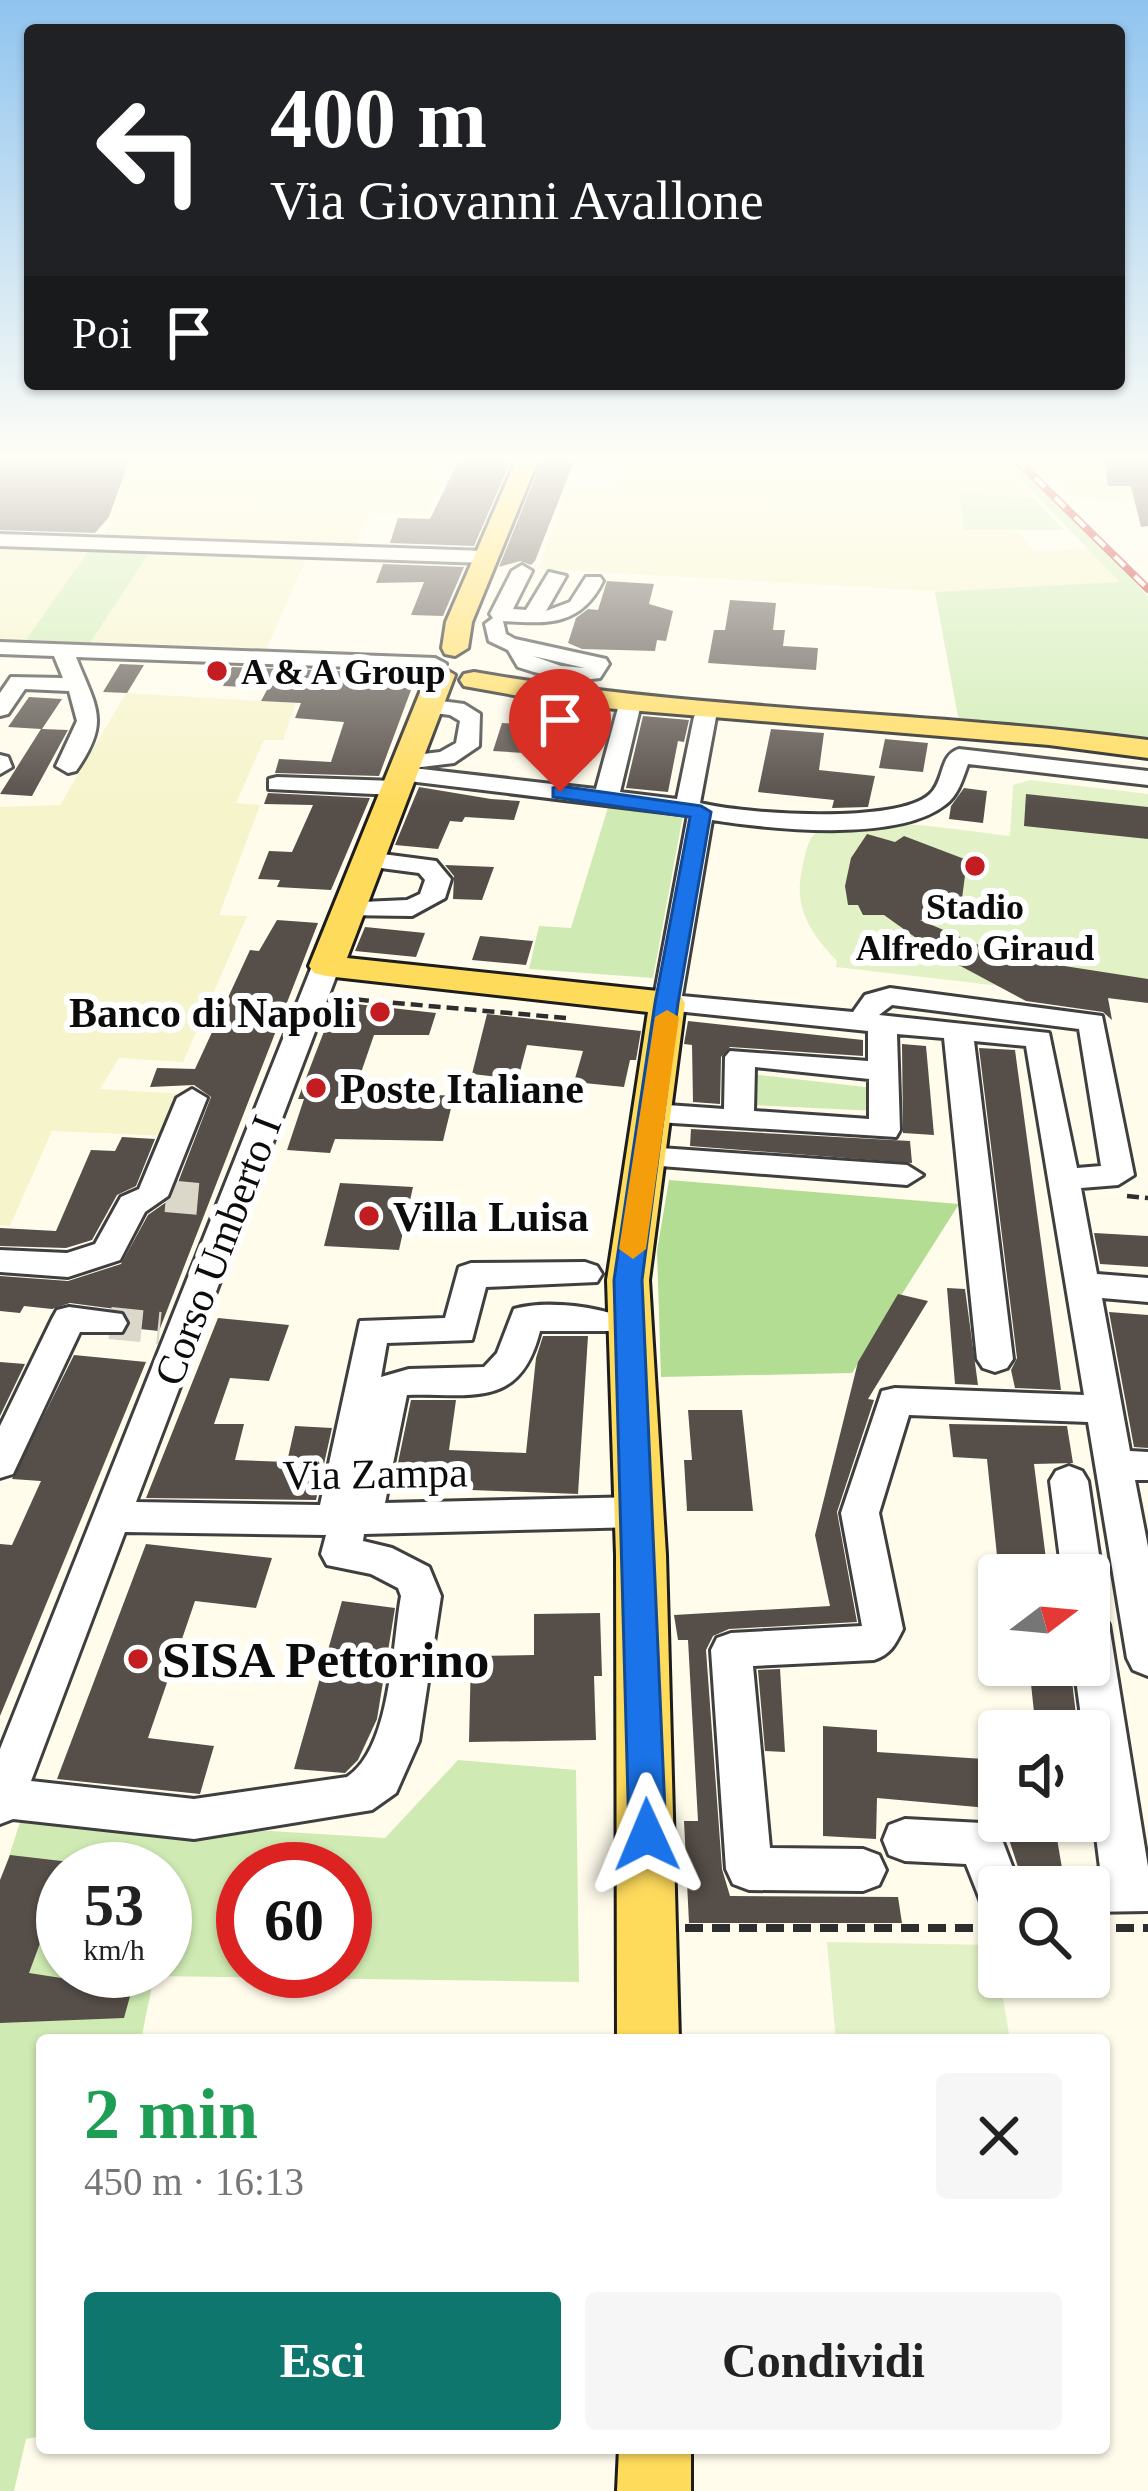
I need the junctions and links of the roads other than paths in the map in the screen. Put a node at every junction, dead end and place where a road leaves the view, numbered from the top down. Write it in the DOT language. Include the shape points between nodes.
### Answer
graph roads {
  1 [pos="480,574"];
  2 [pos="521,574"];
  3 [pos="556,576"];
  4 [pos="593,581"];
  5 [pos="533,616"];
  6 [pos="499,618"];
  7 [pos="516,646"];
  8 [pos="0,648"];
  9 [pos="62,650"];
  10 [pos="453,664"];
  11 [pos="75,685"];
  12 [pos="628,707"];
  13 [pos="0,710"];
  14 [pos="704,717"];
  15 [pos="1148,749"];
  16 [pos="68,766"];
  17 [pos="400,775"];
  18 [pos="1148,778"];
  19 [pos="278,784"];
  20 [pos="605,798"];
  21 [pos="694,809"];
  22 [pos="367,860"];
  23 [pos="349,909"];
  24 [pos="327,982"];
  25 [pos="667,1003"];
  26 [pos="872,1022"];
  27 [pos="958,1031"];
  28 [pos="883,1071"];
  29 [pos="192,1097"];
  30 [pos="739,1120"];
  31 [pos="650,1136"];
  32 [pos="907,1174"];
  33 [pos="1066,1179"];
  34 [pos="0,1261"];
  35 [pos="585,1274"];
  36 [pos="1086,1285"];
  37 [pos="1148,1289"];
  38 [pos="598,1322"];
  39 [pos="110,1324"];
  40 [pos="995,1359"];
  41 [pos="1106,1409"];
  42 [pos="0,1464"];
  43 [pos="1132,1465"];
  44 [pos="1069,1481"];
  45 [pos="639,1512"];
  46 [pos="112,1517"];
  47 [pos="349,1520"];
  48 [pos="1079,1554"];
  49 [pos="1148,1658"];
  50 [pos="1098,1686"];
  51 [pos="1,1801"];
  52 [pos="905,1840"];
  53 [pos="990,1866"];
  54 [pos="863,1870"];
  55 [pos="1128,1899"];
  56 [pos="648,2034"];
  1 -- 10 [label="main road, Corso Umberto I"];
  2 -- 6 [label="street"];
  3 -- 5 [label="street"];
  4 -- 5 [label="street" via="571,613"];
  5 -- 6 [label="street"];
  6 -- 7 [label="street" via="496,637"];
  6 -- 10 [label="street"];
  8 -- 9 [label="street"];
  9 -- 10 [label="street"];
  9 -- 11 [label="street"];
  10 -- 12 [label="main road"];
  10 -- 17 [label="main road, Corso Umberto I"];
  10 -- 17 [label="street" via="456,709 472,719 467,746"];
  11 -- 13 [label="street" via="19,682"];
  11 -- 16 [label="street" via="92,725"];
  12 -- 15 [label="main road"];
  12 -- 20 [label="street"];
  14 -- 21 [label="street"];
  17 -- 19 [label="street"];
  17 -- 20 [label="street"];
  17 -- 22 [label="main road, Corso Umberto I"];
  18 -- 21 [label="street" via="959,756 939,799 916,811 831,823"];
  20 -- 21 [label="street"];
  21 -- 25 [label="street"];
  22 -- 23 [label="main road, Corso Umberto I"];
  22 -- 23 [label="street" via="428,866 439,879 432,898 412,908"];
  23 -- 24 [label="main road, Corso Umberto I"];
  24 -- 25 [label="main road"];
  24 -- 46 [label="street, Corso Umberto I" via="224,1201"];
  25 -- 26 [label="street"];
  25 -- 31 [label="main road"];
  26 -- 27 [label="street"];
  26 -- 28 [label="street"];
  26 -- 33 [label="street" via="875,1001 890,996 1092,1022 1118,1175"];
  27 -- 33 [label="street" via="1039,1039"];
  27 -- 40 [label="street"];
  28 -- 30 [label="street" via="885,1130"];
  28 -- 30 [label="street" via="740,1057"];
  29 -- 34 [label="street" via="159,1196 132,1204 108,1252 68,1264"];
  30 -- 31 [label="street"];
  31 -- 32 [label="street"];
  31 -- 45 [label="main road" via="628,1280"];
  33 -- 36 [label="street"];
  35 -- 47 [label="street" via="471,1275 460,1331 372,1330"];
  36 -- 37 [label="street"];
  36 -- 41 [label="street"];
  38 -- 47 [label="street" via="526,1318 506,1373 470,1385 402,1381 391,1388"];
  39 -- 42 [label="street" via="69,1319"];
  41 -- 43 [label="street"];
  41 -- 54 [label="street" via="895,1401 860,1513 883,1629 874,1642 731,1650 749,1869"];
  43 -- 49 [label="street"];
  44 -- 48 [label="street"];
  45 -- 47 [label="street, Via Zampa"];
  45 -- 56 [label="main road"];
  46 -- 47 [label="street, Via Zampa"];
  46 -- 51 [label="street, Corso Umberto I"];
  47 -- 51 [label="street" via="341,1554 378,1558 415,1578 422,1596 398,1741 381,1779 356,1796 194,1820"];
  50 -- 55 [label="street"];
  52 -- 53 [label="street" via="982,1844"];
}
